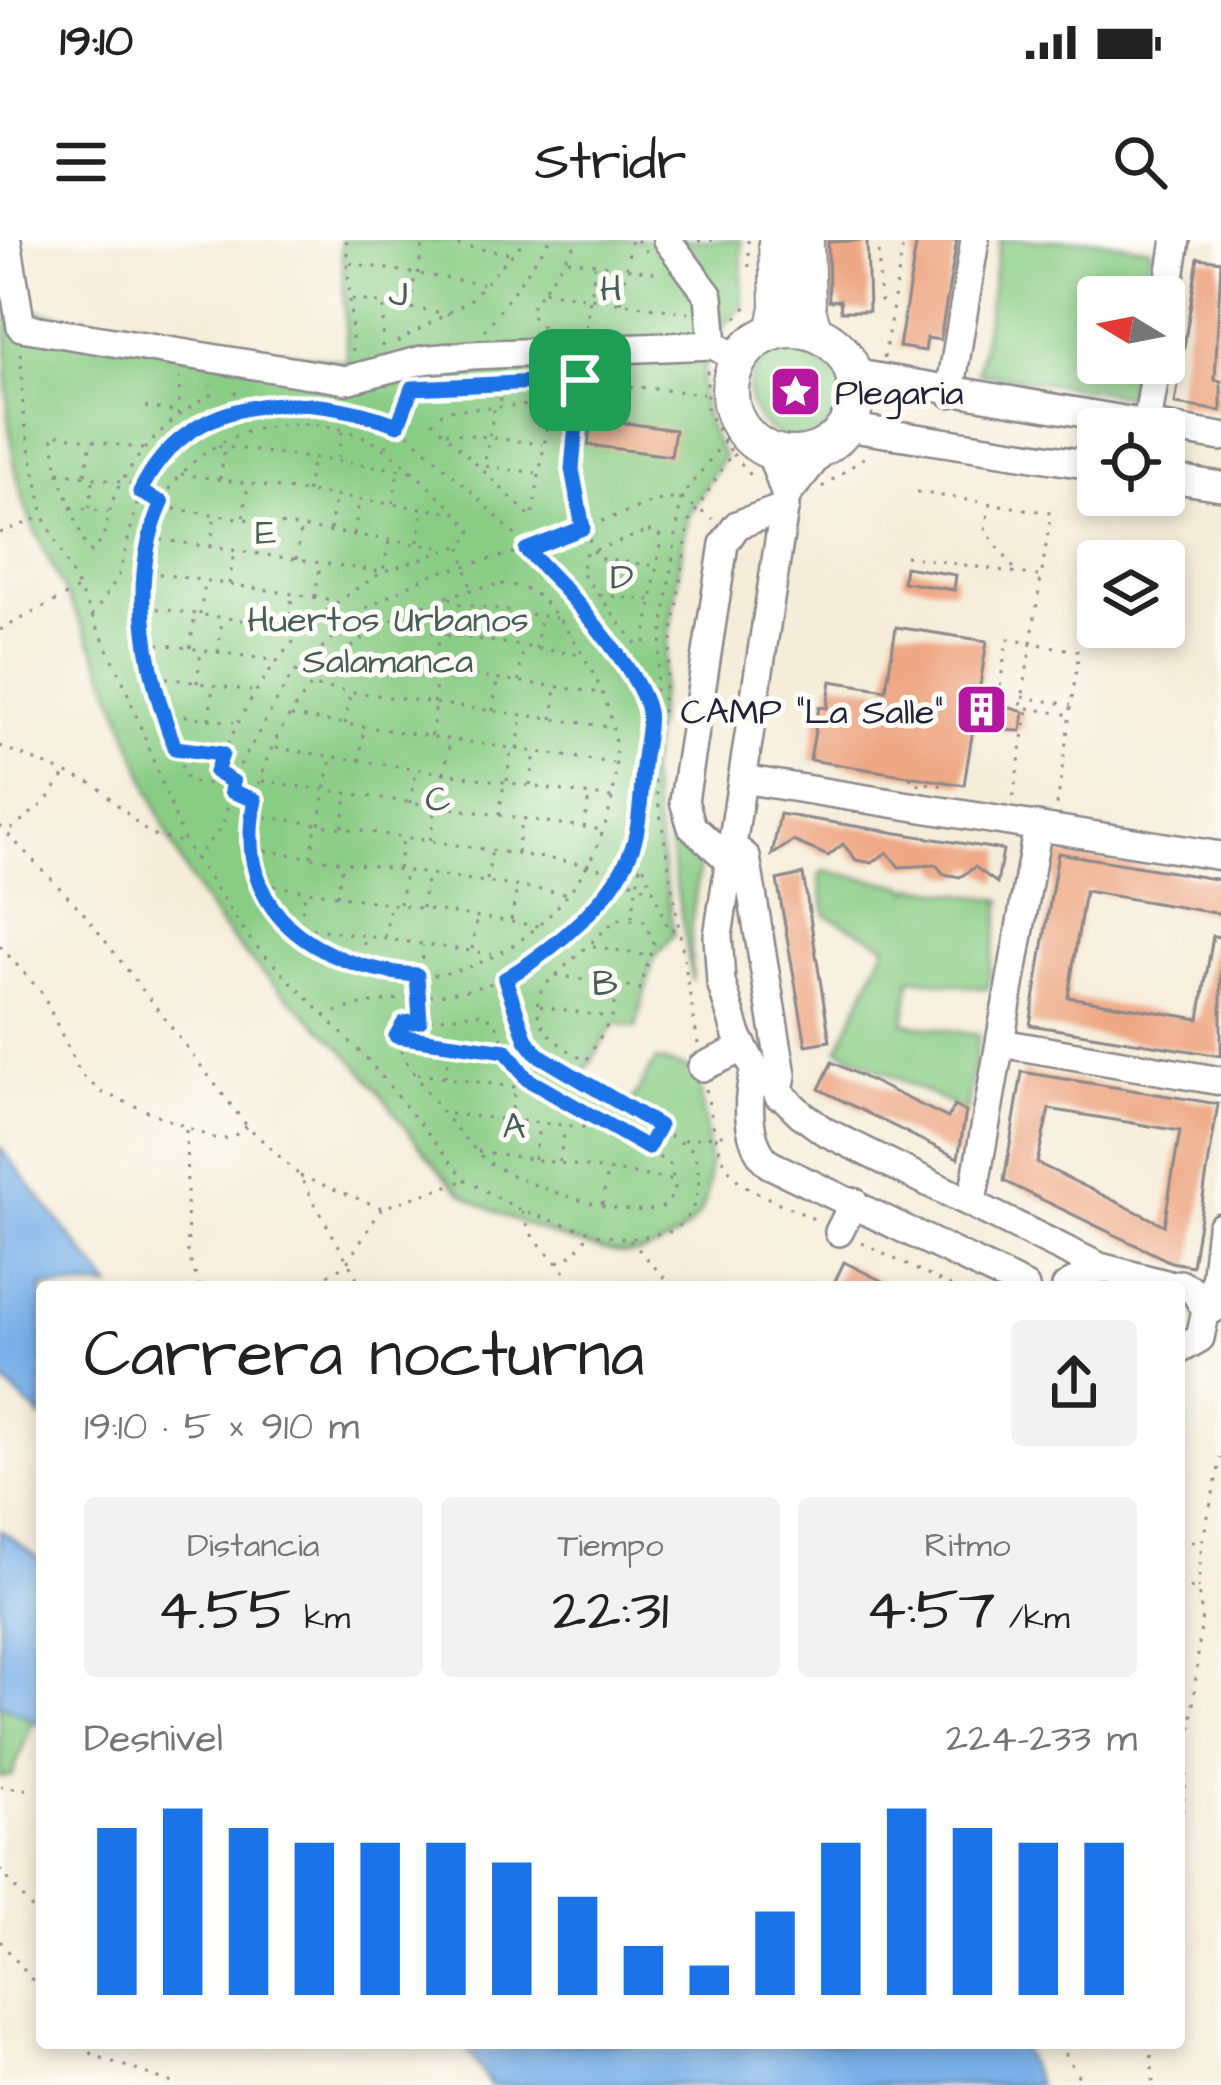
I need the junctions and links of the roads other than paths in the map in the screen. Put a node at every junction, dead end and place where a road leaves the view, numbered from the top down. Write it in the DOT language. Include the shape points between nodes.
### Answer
graph roads {
  1 [pos="7,240"];
  2 [pos="667,240"];
  3 [pos="777,240"];
  4 [pos="805,240"];
  5 [pos="975,240"];
  6 [pos="1176,240"];
  7 [pos="1170,276"];
  8 [pos="774,332"];
  9 [pos="814,332"];
  10 [pos="726,352"];
  11 [pos="869,365"];
  12 [pos="950,393"];
  13 [pos="1077,413"];
  14 [pos="1185,431"];
  15 [pos="835,437"];
  16 [pos="1221,437"];
  17 [pos="1077,464"];
  18 [pos="1185,480"];
  19 [pos="776,484"];
  20 [pos="1221,486"];
  21 [pos="742,779"];
  22 [pos="1047,816"];
  23 [pos="730,852"];
  24 [pos="1221,856"];
  25 [pos="1001,1043"];
  26 [pos="749,1058"];
  27 [pos="702,1067"];
  28 [pos="1221,1081"];
  29 [pos="778,1095"];
  30 [pos="854,1202"];
  31 [pos="972,1202"];
  32 [pos="1221,1226"];
  33 [pos="839,1232"];
  34 [pos="1111,1276"];
  35 [pos="1012,1281"];
  36 [pos="1143,1281"];
  37 [pos="1185,1291"];
  38 [pos="1185,1291"];
  39 [pos="1215,1301"];
  40 [pos="1185,1347"];
  1 -- 10 [label="street" via="21,327 346,380 408,377 471,355"];
  2 -- 10 [label="street" via="709,296"];
  3 -- 8 [label="main road"];
  4 -- 9 [label="main road"];
  5 -- 12 [label="street"];
  6 -- 7 [label="street"];
  8 -- 9 [label="main road"];
  8 -- 10 [label="main road"];
  9 -- 11 [label="main road"];
  10 -- 19 [label="main road" via="736,419"];
  11 -- 12 [label="street"];
  11 -- 15 [label="main road"];
  12 -- 13 [label="street"];
  14 -- 16 [label="street"];
  15 -- 17 [label="street"];
  15 -- 19 [label="main road" via="788,455"];
  18 -- 20 [label="street"];
  19 -- 21 [label="street"];
  19 -- 23 [label="street" via="724,544 691,754 684,812 692,827"];
  21 -- 22 [label="street"];
  21 -- 23 [label="street"];
  22 -- 24 [label="street"];
  22 -- 25 [label="street"];
  23 -- 26 [label="street" via="718,957 726,1006"];
  23 -- 29 [label="street" via="746,857 782,1075"];
  25 -- 28 [label="street"];
  25 -- 31 [label="street"];
  26 -- 27 [label="street"];
  26 -- 29 [label="street"];
  26 -- 30 [label="street" via="761,1157"];
  29 -- 31 [label="street" via="824,1131"];
  30 -- 33 [label="street"];
  30 -- 35 [label="street"];
  31 -- 34 [label="street"];
  32 -- 39 [label="street"];
  34 -- 36 [label="street"];
  37 -- 39 [label="street"];
  38 -- 39 [label="street"];
  39 -- 40 [label="street" via="1200,1338"];
}
